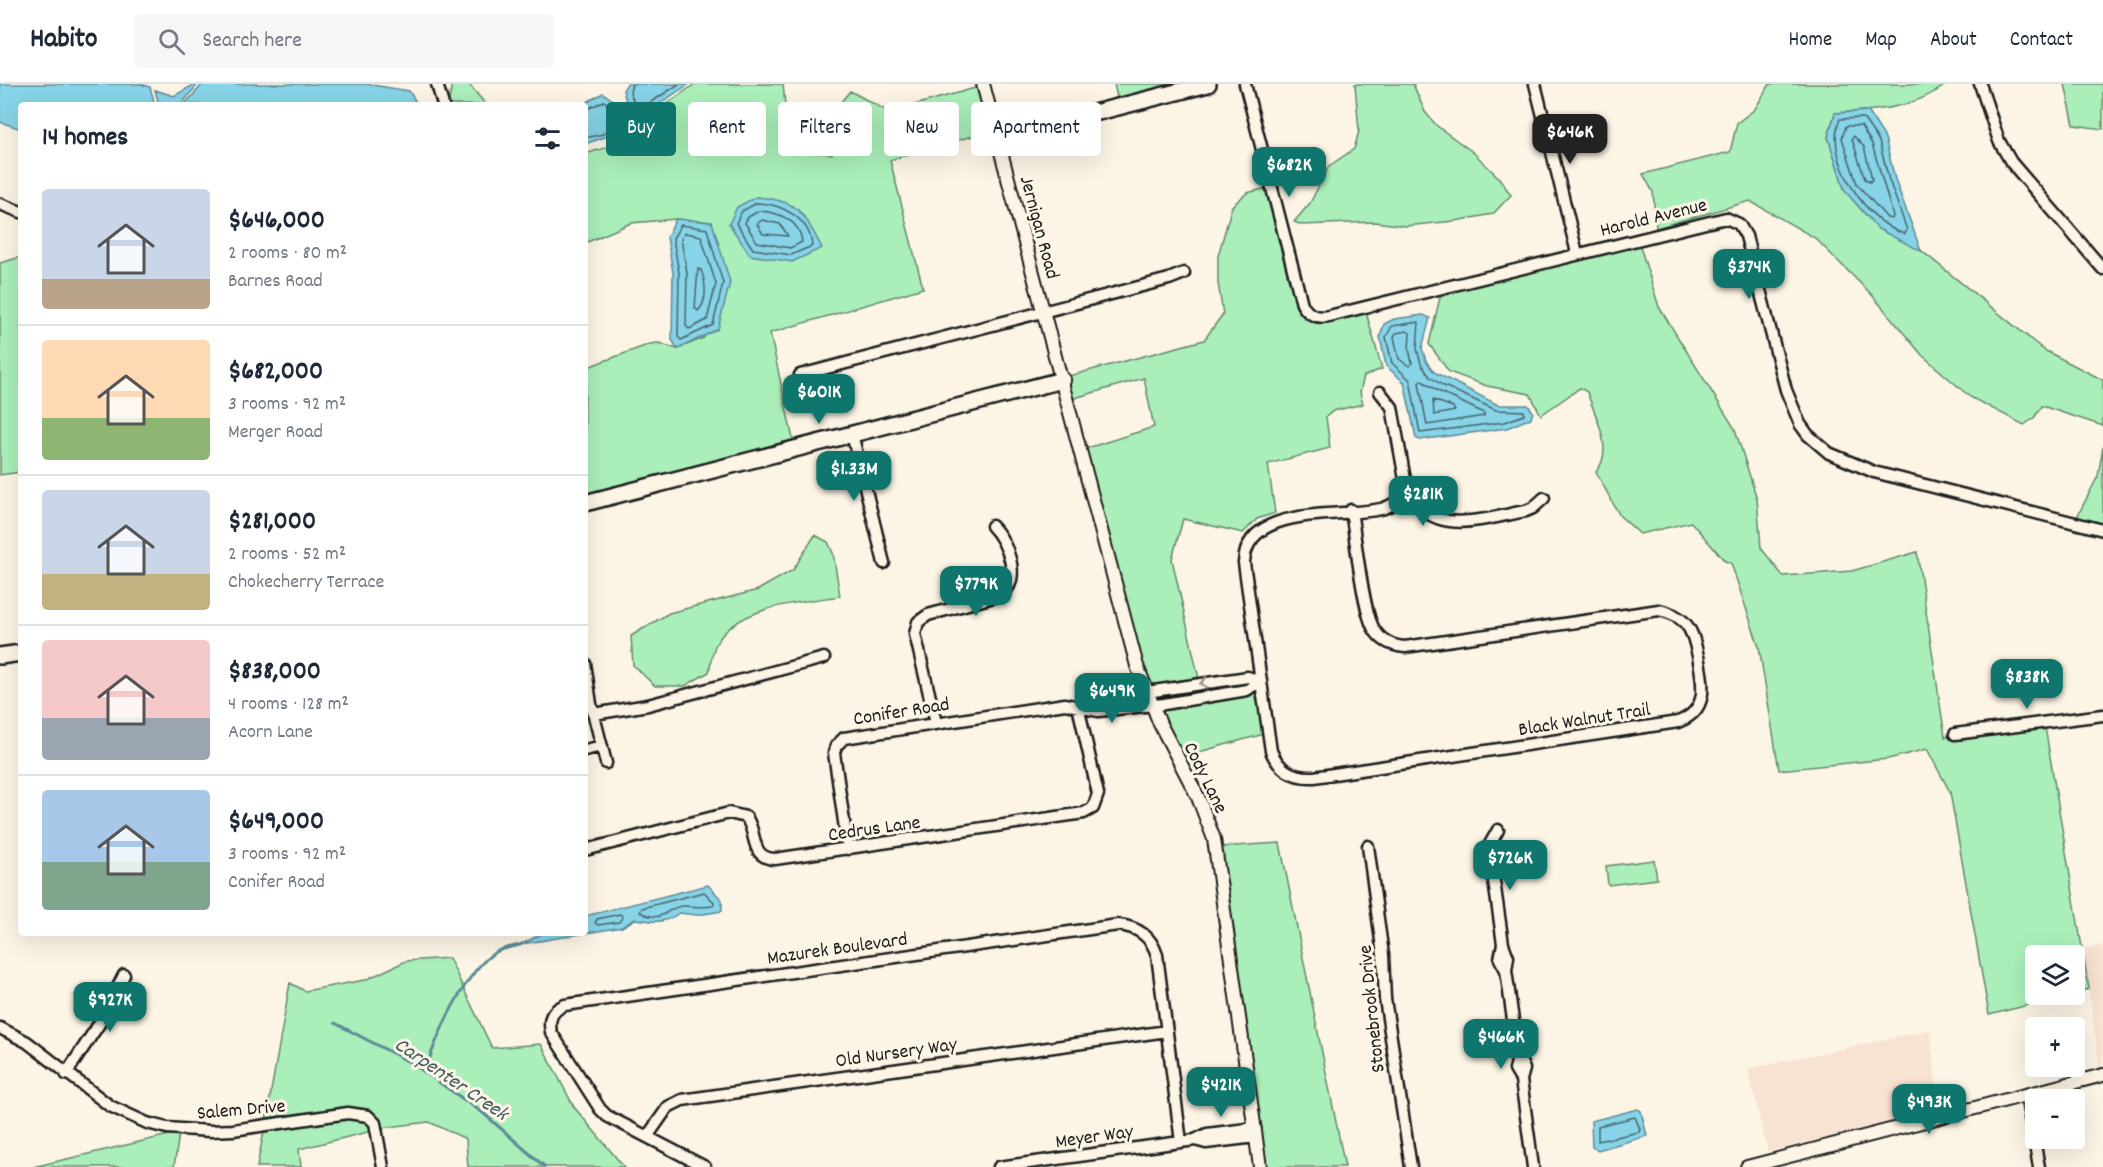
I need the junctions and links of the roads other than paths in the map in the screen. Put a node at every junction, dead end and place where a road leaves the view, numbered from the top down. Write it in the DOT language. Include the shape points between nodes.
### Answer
graph roads {
  1 [pos="437,84"];
  2 [pos="983,84"];
  3 [pos="1208,84"];
  4 [pos="1245,84"];
  5 [pos="1980,84"];
  6 [pos="1538,85"];
  7 [pos="442,102"];
  8 [pos="987,102"];
  9 [pos="1101,111"];
  10 [pos="1001,156"];
  11 [pos="0,204"];
  12 [pos="18,211"];
  13 [pos="1577,253"];
  14 [pos="2103,269"];
  15 [pos="1184,273"];
  16 [pos="1043,311"];
  17 [pos="800,375"];
  18 [pos="1062,380"];
  19 [pos="1380,392"];
  20 [pos="852,434"];
  21 [pos="1410,495"];
  22 [pos="1544,498"];
  23 [pos="588,502"];
  24 [pos="1351,510"];
  25 [pos="992,526"];
  26 [pos="2103,530"];
  27 [pos="884,563"];
  28 [pos="18,653"];
  29 [pos="0,656"];
  30 [pos="824,658"];
  31 [pos="1260,681"];
  32 [pos="588,683"];
  33 [pos="1146,692"];
  34 [pos="1151,704"];
  35 [pos="1078,706"];
  36 [pos="594,714"];
  37 [pos="2103,715"];
  38 [pos="936,723"];
  39 [pos="1955,734"];
  40 [pos="602,746"];
  41 [pos="588,749"];
  42 [pos="606,763"];
  43 [pos="1498,830"];
  44 [pos="1368,846"];
  45 [pos="588,849"];
  46 [pos="848,849"];
  47 [pos="124,975"];
  48 [pos="0,1028"];
  49 [pos="1167,1031"];
  50 [pos="66,1074"];
  51 [pos="2103,1075"];
  52 [pos="2049,1089"];
  53 [pos="2025,1095"];
  54 [pos="1256,1132"];
  55 [pos="647,1137"];
  56 [pos="1181,1142"];
  57 [pos="2035,1149"];
  58 [pos="1752,1166"];
  59 [pos="383,1167"];
  60 [pos="705,1167"];
  61 [pos="999,1167"];
  62 [pos="1260,1167"];
  63 [pos="1411,1167"];
  64 [pos="1533,1167"];
  65 [pos="2038,1167"];
  1 -- 7 [label="street"];
  2 -- 8 [label="street, Jernigan Road"];
  3 -- 9 [label="main road"];
  4 -- 13 [label="street, Harold Avenue" via="1302,304 1310,314 1333,315"];
  5 -- 14 [label="street" via="1999,141 2011,162"];
  6 -- 13 [label="street"];
  10 -- 16 [label="street, Jernigan Road"];
  11 -- 12 [label="street"];
  13 -- 26 [label="street, Harold Avenue" via="1719,218 1733,220 1746,236 1794,413 1818,445 1874,472"];
  15 -- 16 [label="street"];
  16 -- 17 [label="street"];
  16 -- 18 [label="street, Jernigan Road"];
  18 -- 20 [label="main road"];
  18 -- 33 [label="street, Cody Lane"];
  19 -- 21 [label="street" via="1392,407"];
  20 -- 23 [label="main road"];
  20 -- 27 [label="street"];
  21 -- 22 [label="street" via="1435,518 1458,522 1526,511"];
  21 -- 24 [label="street, Black Walnut Trail" via="1383,509"];
  24 -- 31 [label="street, Black Walnut Trail" via="1271,523 1255,532 1246,546 1244,563"];
  24 -- 31 [label="street, Black Walnut Trail" via="1370,621 1388,643 1405,647 1659,610 1683,621 1694,637 1704,684 1701,702 1691,716 1678,723 1304,777 1288,772 1275,759"];
  25 -- 38 [label="street" via="1004,541 1012,573 1007,591 928,615 916,627"];
  28 -- 29 [label="main road"];
  30 -- 36 [label="street" via="648,705"];
  31 -- 33 [label="street, Conifer Road, one-way" via="1248,676"];
  31 -- 34 [label="street, Conifer Road" via="1247,690"];
  32 -- 36 [label="street"];
  33 -- 34 [label="street, Cody Lane"];
  33 -- 35 [label="street, Conifer Road"];
  34 -- 35 [label="street, Conifer Road" via="1098,711"];
  34 -- 54 [label="street, Cody Lane" via="1198,797 1214,839"];
  35 -- 38 [label="street, Conifer Road" via="1065,704"];
  35 -- 46 [label="street, Cedrus Lane" via="1098,794 1090,811"];
  36 -- 40 [label="street"];
  37 -- 39 [label="street"];
  38 -- 46 [label="street, Conifer Road" via="849,736 839,742 834,753"];
  40 -- 41 [label="street"];
  40 -- 42 [label="street"];
  43 -- 64 [label="street" via="1489,846 1508,957 1506,970 1518,1056 1524,1070 1521,1080"];
  44 -- 63 [label="street, Stonebrook Drive" via="1386,1011"];
  45 -- 46 [label="street, Cedrus Lane" via="729,813 746,817 757,852 768,859"];
  47 -- 50 [label="street" via="99,1024"];
  48 -- 50 [label="street, Salem Drive" via="27,1042"];
  49 -- 55 [label="street, Old Nursery Way" via="682,1100 668,1107"];
  49 -- 55 [label="street, Mazurek Boulevard" via="1155,948 1136,929 1118,925 557,1009 550,1020 551,1032 600,1109"];
  49 -- 56 [label="street, Mazurek Boulevard"];
  50 -- 59 [label="street, Salem Drive" via="128,1116 186,1130 233,1130 348,1113 370,1117 375,1123"];
  51 -- 52 [label="street"];
  53 -- 58 [label="street"];
  54 -- 56 [label="street, Meyer Way" via="1207,1134"];
  54 -- 62 [label="street, Cody Lane"];
  55 -- 60 [label="street, Mazurek Boulevard"];
  56 -- 61 [label="street, Meyer Way"];
  57 -- 65 [label="street"];
}
